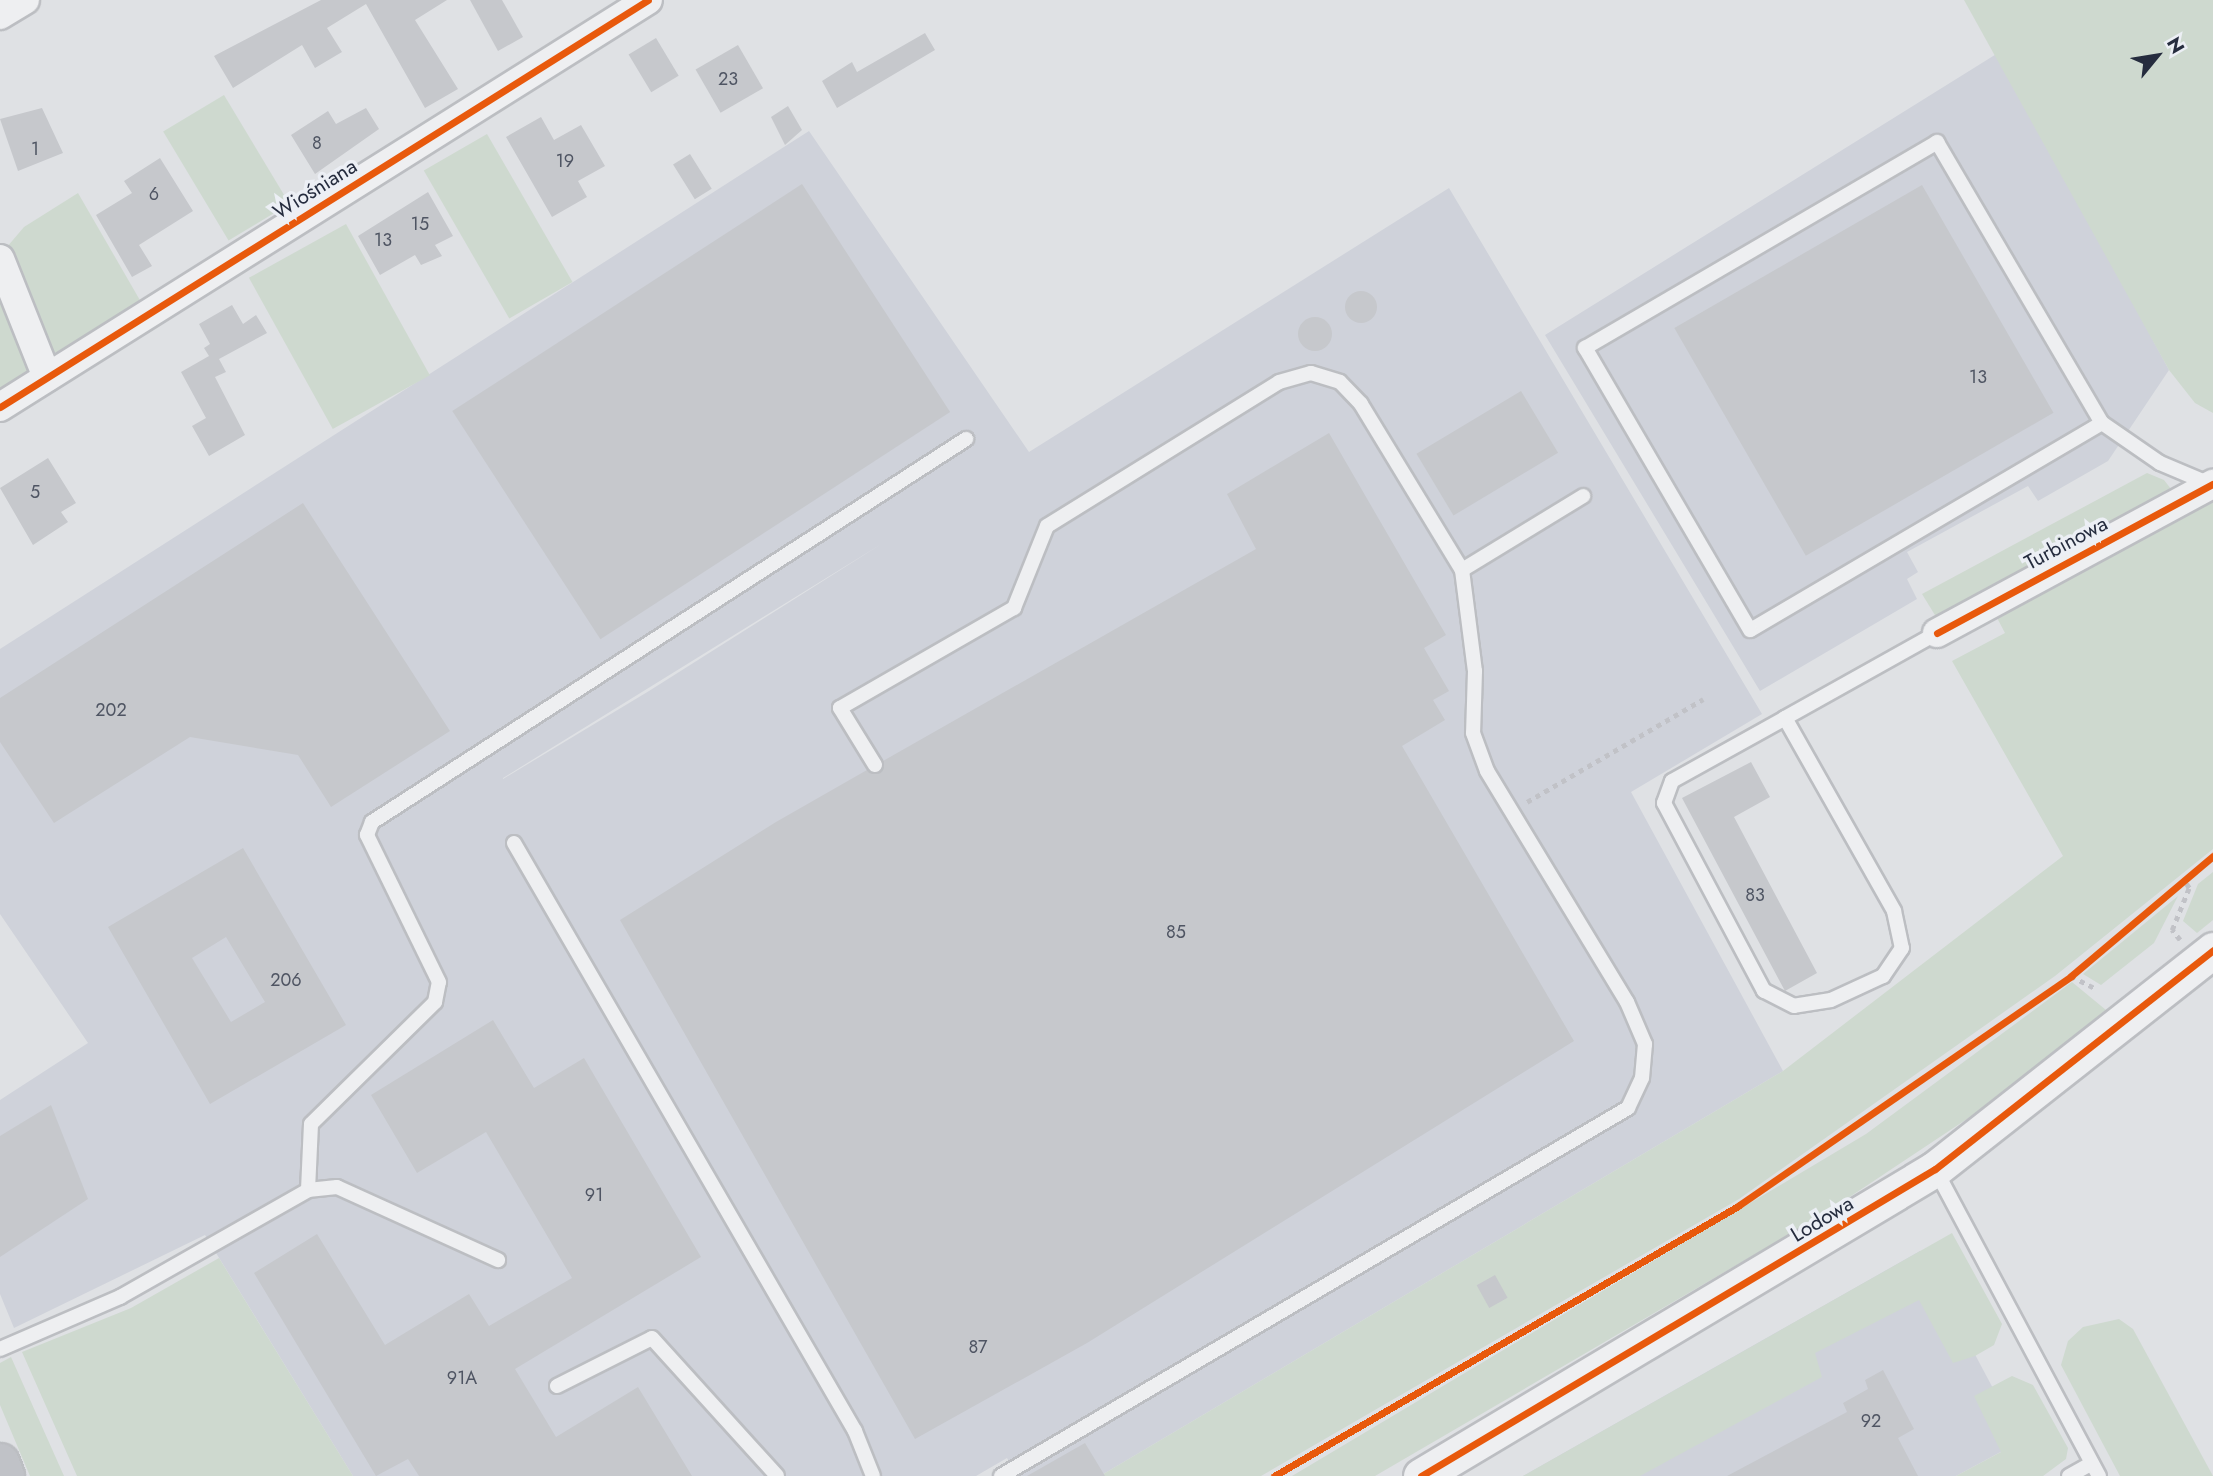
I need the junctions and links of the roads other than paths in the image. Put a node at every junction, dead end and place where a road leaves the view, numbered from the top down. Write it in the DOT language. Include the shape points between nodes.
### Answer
graph roads {
  1 [pos="25,0"];
  2 [pos="649,0"];
  3 [pos="0,15"];
  4 [pos="0,259"];
  5 [pos="47,377"];
  6 [pos="0,407"];
  7 [pos="2102,424"];
  8 [pos="966,439"];
  9 [pos="2212,484"];
  10 [pos="1583,496"];
  11 [pos="1462,570"];
  12 [pos="1937,633"];
  13 [pos="1785,718"];
  14 [pos="875,765"];
  15 [pos="514,843"];
  16 [pos="2213,950"];
  17 [pos="1935,1169"];
  18 [pos="308,1190"];
  19 [pos="499,1260"];
  20 [pos="0,1349"];
  21 [pos="557,1386"];
  22 [pos="0,1463"];
  23 [pos="2095,1470"];
  24 [pos="5,1476"];
  25 [pos="777,1476"];
  26 [pos="873,1476"];
  27 [pos="1001,1476"];
  28 [pos="1422,1476"];
  29 [pos="2069,1476"];
  1 -- 3 [label="street"];
  2 -- 5 [label="street, Wiośniana"];
  4 -- 5 [label="street"];
  5 -- 6 [label="street, Wiośniana"];
  7 -- 7 [label="lane" via="1937,142 1585,348 1750,629"];
  7 -- 9 [label="lane" via="2160,463"];
  8 -- 18 [label="lane" via="372,822 367,835 439,982 435,1002 311,1124"];
  9 -- 12 [label="street, Turbinowa"];
  10 -- 11 [label="lane"];
  11 -- 14 [label="lane" via="1361,404 1340,382 1311,373 1279,382 1082,499 1048,526 1014,608 840,708"];
  11 -- 27 [label="lane" via="1475,671 1473,733 1511,811 1627,1002 1645,1044 1642,1078 1628,1108"];
  12 -- 13 [label="lane"];
  13 -- 13 [label="lane" via="1672,781 1664,803 1765,991 1794,1006 1831,1000 1883,976 1902,948 1894,911"];
  15 -- 26 [label="lane" via="855,1431"];
  16 -- 17 [label="street, Lodowa"];
  17 -- 23 [label="lane"];
  17 -- 28 [label="street, Lodowa"];
  18 -- 19 [label="lane" via="337,1186"];
  18 -- 20 [label="lane" via="120,1297"];
  21 -- 25 [label="lane" via="652,1338"];
  22 -- 24 [label="main road"];
  23 -- 29 [label="lane"];
}
